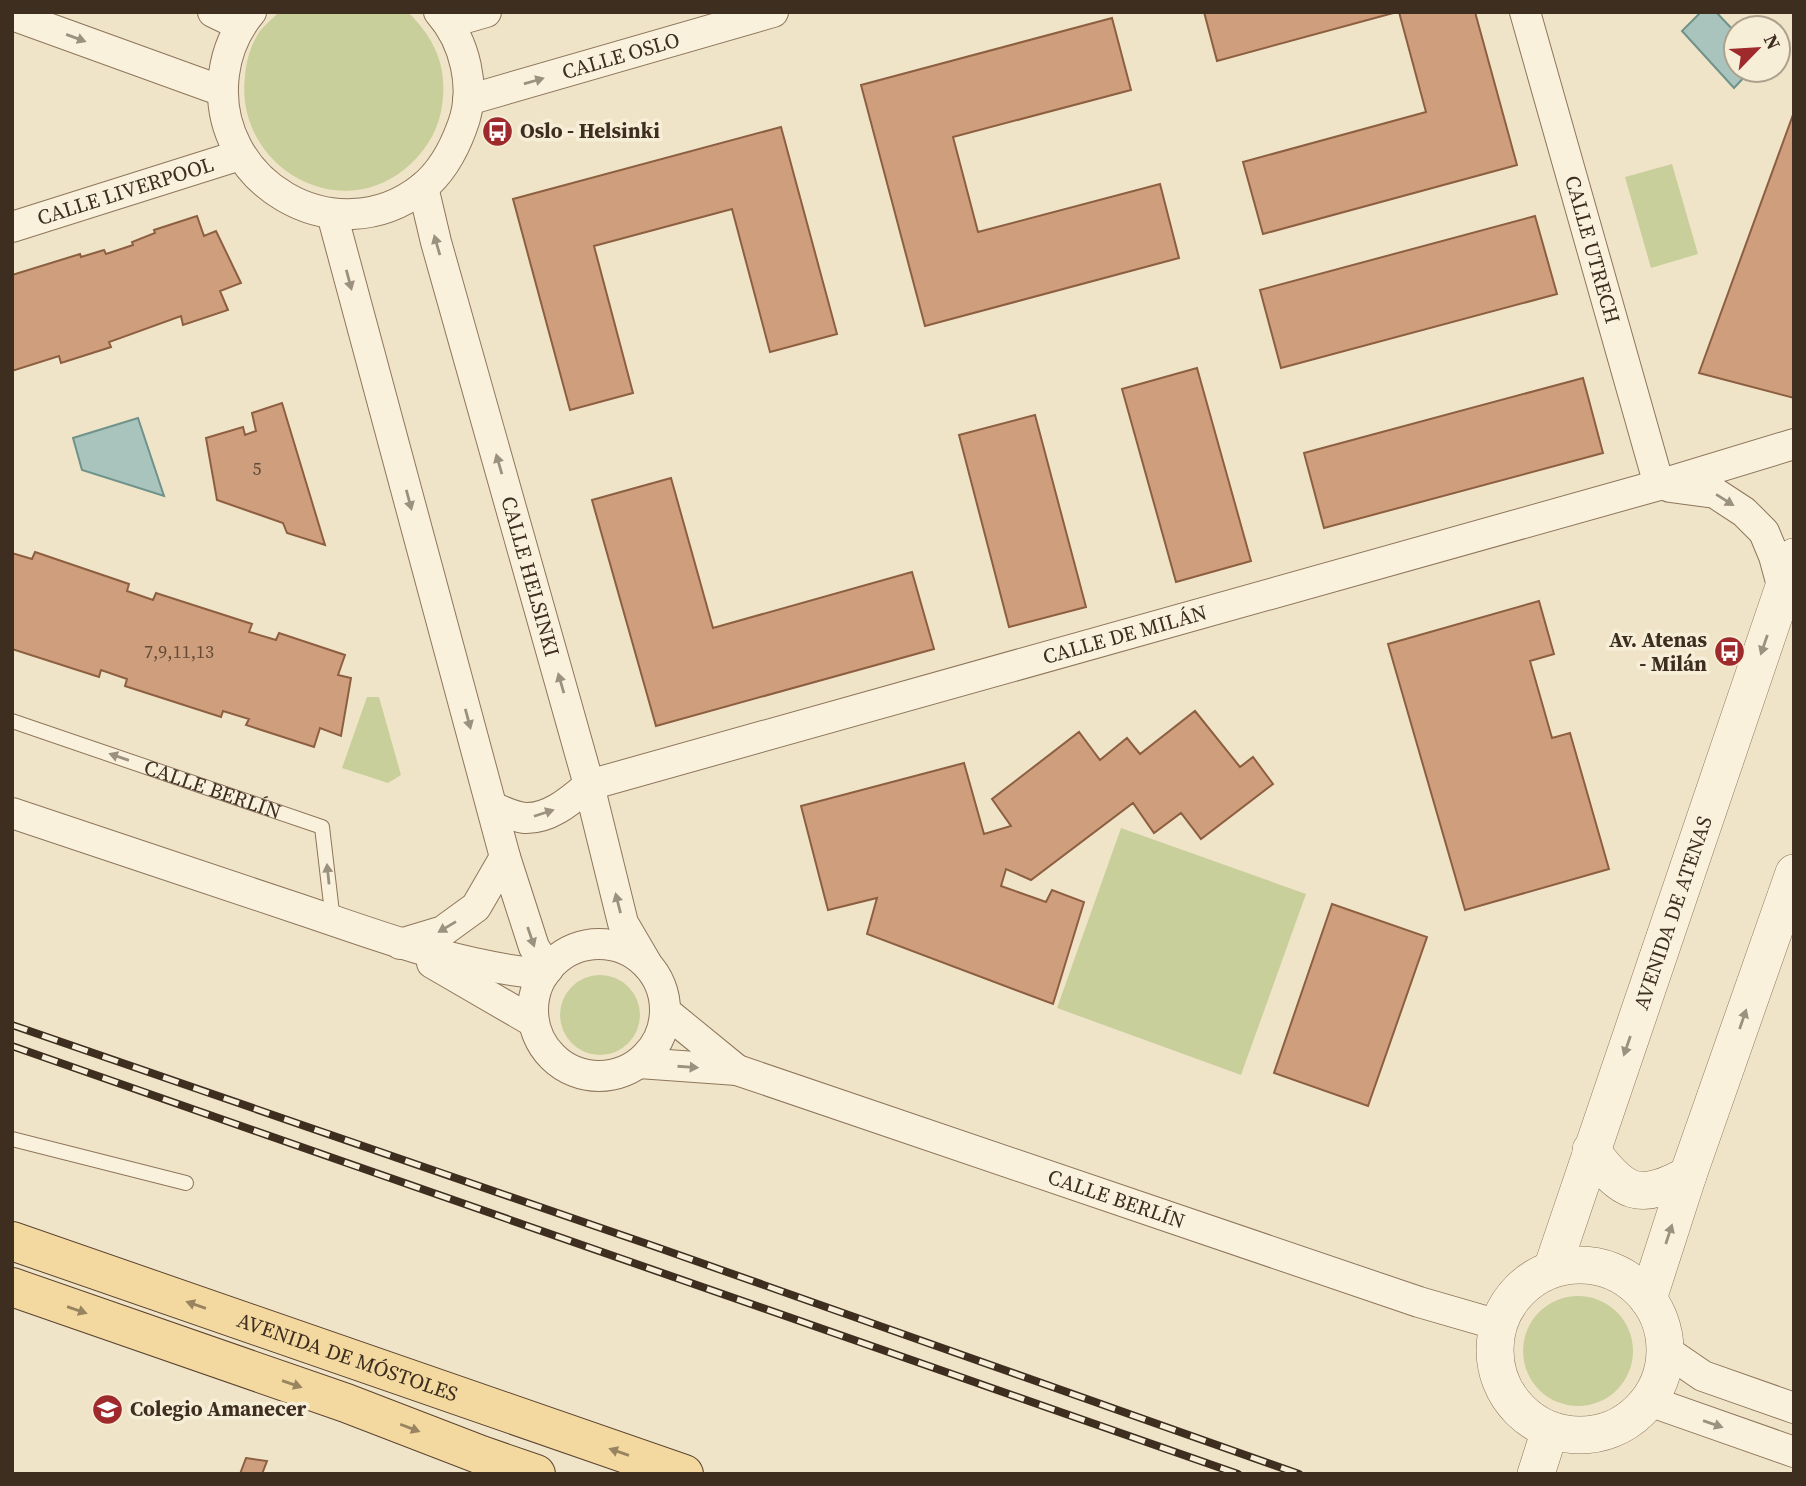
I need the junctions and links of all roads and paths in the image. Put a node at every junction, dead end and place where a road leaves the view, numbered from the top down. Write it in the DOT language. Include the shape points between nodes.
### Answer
graph roads {
  1 [pos="213,12"];
  2 [pos="486,12"];
  3 [pos="773,12"];
  4 [pos="1525,12"];
  5 [pos="12,15"];
  6 [pos="444,18"];
  7 [pos="246,19"];
  8 [pos="222,91"];
  9 [pos="468,100"];
  10 [pos="240,155"];
  11 [pos="423,187"];
  12 [pos="332,214"];
  13 [pos="12,227"];
  14 [pos="1794,444"];
  15 [pos="1659,485"];
  16 [pos="1788,573"];
  17 [pos="12,721"];
  18 [pos="589,785"];
  19 [pos="492,807"];
  20 [pos="12,813"];
  21 [pos="505,858"];
  22 [pos="1794,873"];
  23 [pos="333,921"];
  24 [pos="399,944"];
  25 [pos="647,964"];
  26 [pos="546,972"];
  27 [pos="666,1012"];
  28 [pos="532,1021"];
  29 [pos="639,1063"];
  30 [pos="737,1070"];
  31 [pos="12,1139"];
  32 [pos="1591,1150"];
  33 [pos="1688,1175"];
  34 [pos="186,1183"];
  35 [pos="12,1241"];
  36 [pos="1552,1269"];
  37 [pos="12,1287"];
  38 [pos="1648,1299"];
  39 [pos="1495,1324"];
  40 [pos="1665,1350"];
  41 [pos="1649,1401"];
  42 [pos="1794,1408"];
  43 [pos="1550,1430"];
  44 [pos="1794,1452"];
  45 [pos="477,1464"];
  46 [pos="536,1474"];
  47 [pos="684,1474"];
  48 [pos="1536,1474"];
  1 -- 7 [label="street"];
  2 -- 6 [label="street"];
  9 -- 3 [label="street, CALLE OSLO, one-way"];
  4 -- 15 [label="street, CALLE UTRECH"];
  5 -- 8 [label="street, one-way"];
  6 -- 9 [label="street" via="465,60"];
  7 -- 8 [label="street" via="226,57"];
  8 -- 10 [label="street" via="226,124"];
  9 -- 11 [label="street" via="450,154"];
  10 -- 12 [label="street" via="264,184 296,204"];
  10 -- 13 [label="street, CALLE LIVERPOOL"];
  11 -- 12 [label="street" via="396,204 364,213"];
  18 -- 11 [label="street, CALLE HELSINKI, one-way"];
  12 -- 19 [label="street, one-way"];
  14 -- 15 [label="street, CALLE DE MILÁN"];
  15 -- 16 [label="street, CALLE DE MILÁN, one-way" via="1715,493 1744,512 1764,532"];
  15 -- 18 [label="street, CALLE DE MILÁN"];
  16 -- 32 [label="street, AVENIDA DE ATENAS, one-way"];
  23 -- 17 [label="lane, CALLE BERLÍN, one-way" via="322,827"];
  19 -- 18 [label="street, one-way" via="523,818 542,817"];
  25 -- 18 [label="street, CALLE HELSINKI, one-way" via="623,923"];
  19 -- 21 [label="street"];
  20 -- 23 [label="street"];
  21 -- 24 [label="street, one-way" via="476,907 443,931"];
  21 -- 26 [label="street, one-way"];
  33 -- 22 [label="street, one-way"];
  23 -- 24 [label="street"];
  24 -- 26 [label="street" via="490,967"];
  24 -- 28 [label="street"];
  25 -- 26 [label="street" via="628,951 585,945 565,954"];
  25 -- 27 [label="street" via="664,994"];
  26 -- 28 [label="street" via="535,987"];
  27 -- 29 [label="street" via="662,1034"];
  27 -- 30 [label="street, CALLE BERLÍN"];
  28 -- 29 [label="street" via="545,1048 579,1073 620,1073"];
  29 -- 30 [label="street, CALLE BERLÍN, one-way"];
  30 -- 39 [label="street, CALLE BERLÍN"];
  31 -- 34 [label="lane"];
  32 -- 33 [label="street" via="1609,1174 1631,1190 1664,1188"];
  32 -- 36 [label="street, AVENIDA DE ATENAS"];
  38 -- 33 [label="street, one-way"];
  47 -- 35 [label="main road, AVENIDA DE MÓSTOLES, one-way"];
  36 -- 38 [label="street" via="1578,1265 1605,1269 1629,1280"];
  36 -- 39 [label="street" via="1514,1296"];
  37 -- 45 [label="main road, AVENIDA DE MÓSTOLES, one-way" via="346,1403"];
  38 -- 40 [label="street" via="1661,1324"];
  39 -- 43 [label="street" via="1497,1370 1507,1396 1526,1416"];
  40 -- 41 [label="street" via="1661,1377"];
  40 -- 42 [label="street" via="1703,1376"];
  41 -- 43 [label="street" via="1629,1420 1604,1432 1577,1436"];
  41 -- 44 [label="street, one-way"];
  43 -- 48 [label="street"];
  45 -- 46 [label="main road, AVENIDA DE MÓSTOLES"];
}
